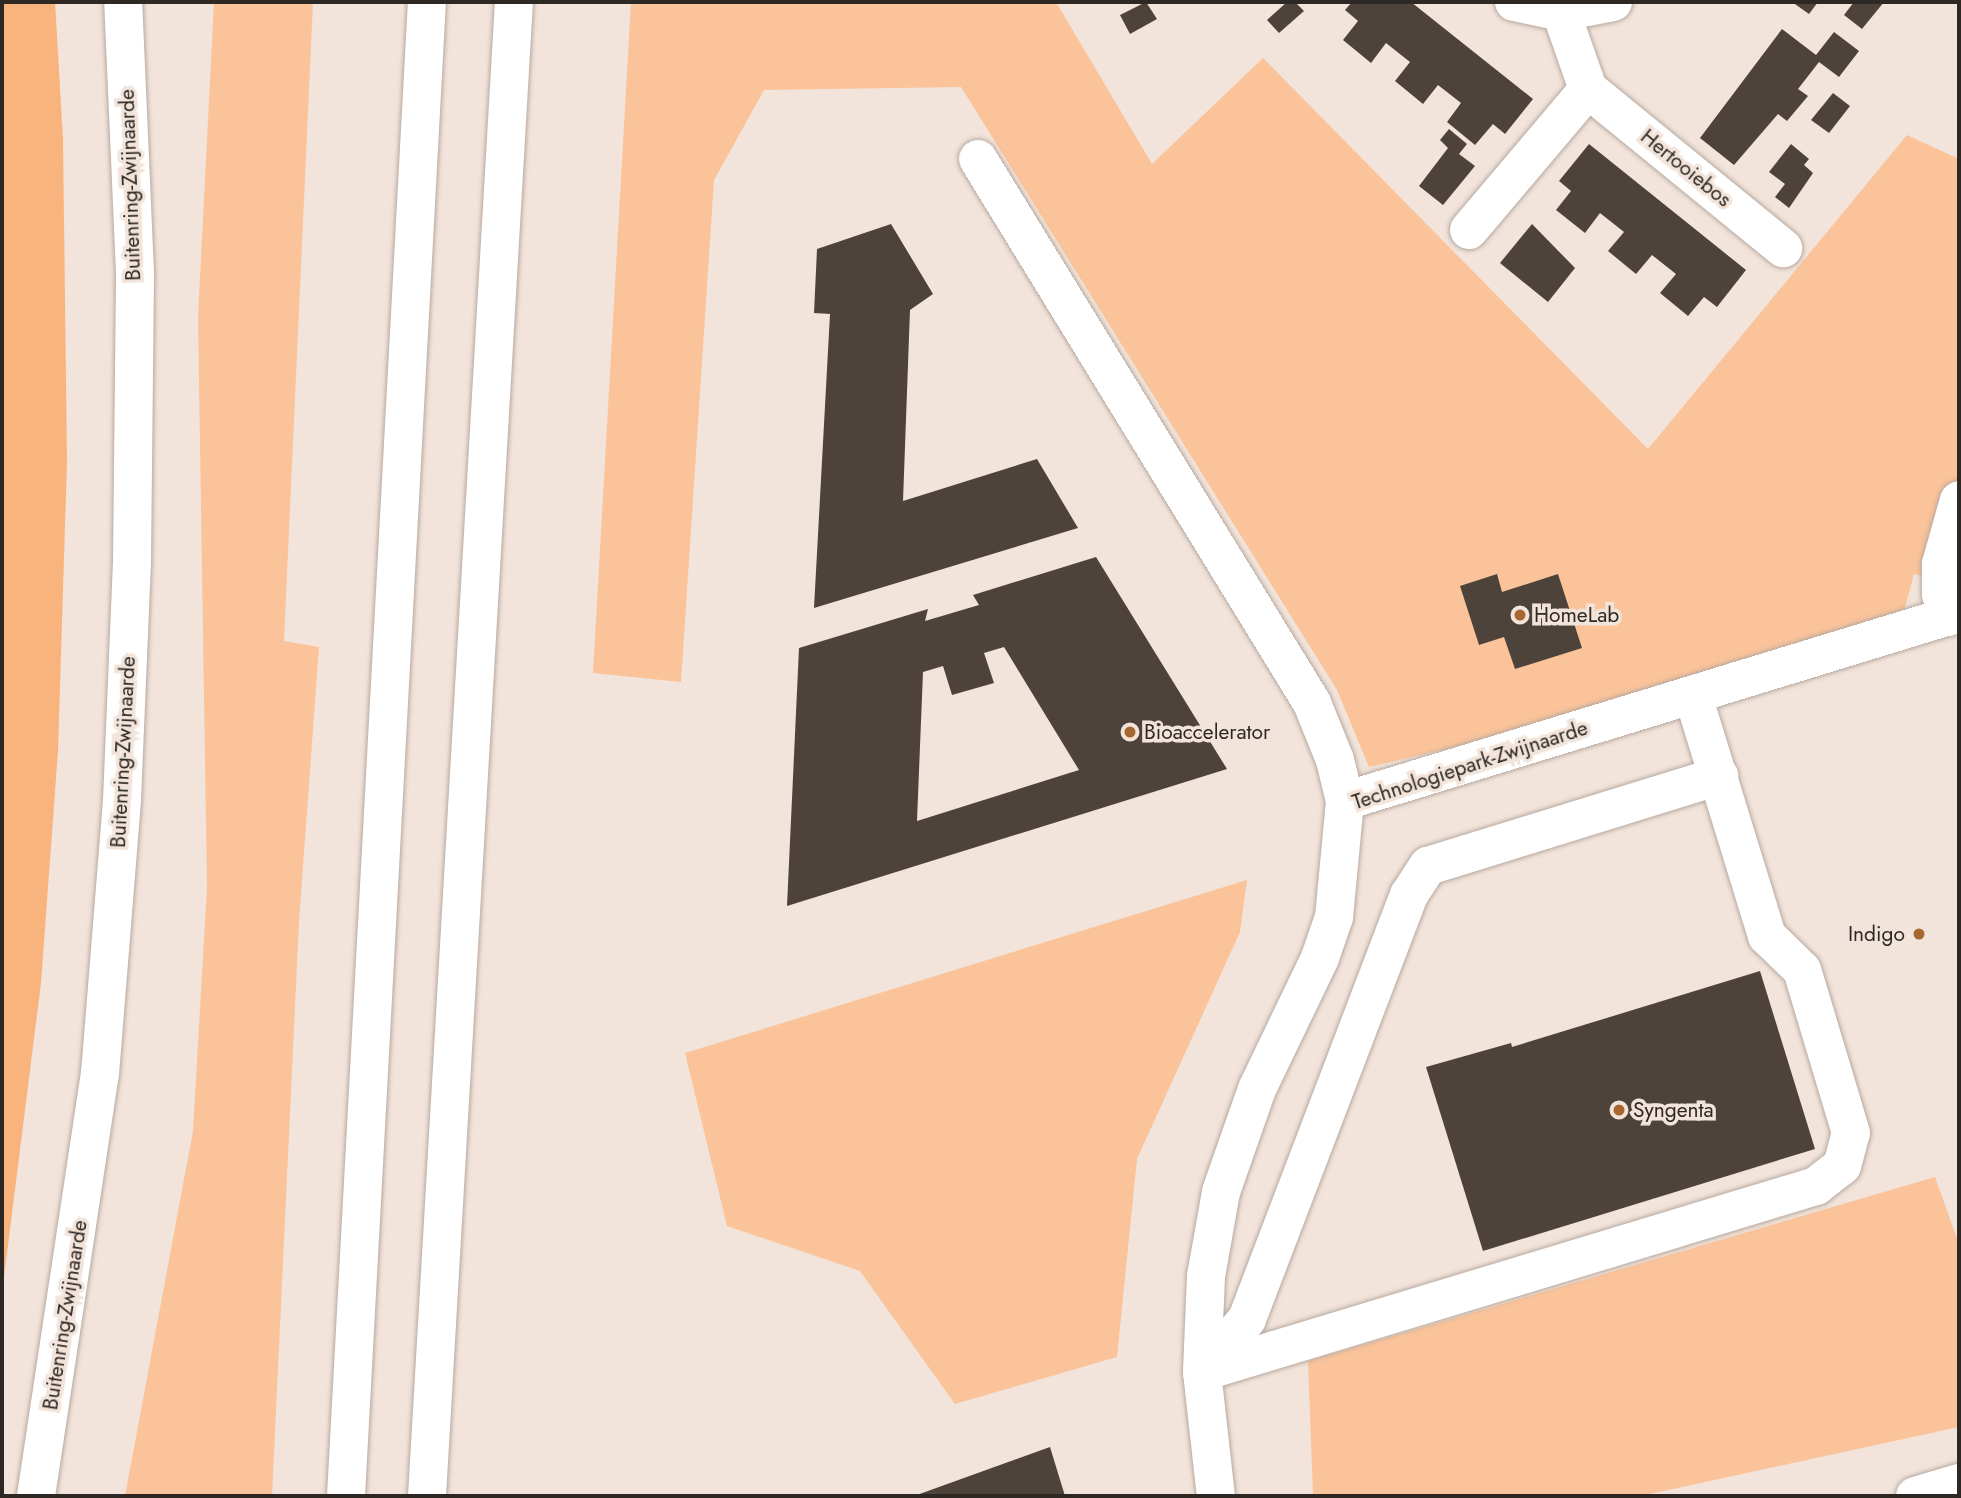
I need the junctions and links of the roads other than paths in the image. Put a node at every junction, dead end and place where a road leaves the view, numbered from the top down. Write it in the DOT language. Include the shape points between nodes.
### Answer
graph roads {
  1 [pos="123,2"];
  2 [pos="415,2"];
  3 [pos="426,2"];
  4 [pos="513,2"];
  5 [pos="1514,2"];
  6 [pos="1613,2"];
  7 [pos="1561,12"];
  8 [pos="1588,89"];
  9 [pos="420,110"];
  10 [pos="978,159"];
  11 [pos="1469,230"];
  12 [pos="1783,247"];
  13 [pos="1959,500"];
  14 [pos="1954,615"];
  15 [pos="1693,695"];
  16 [pos="1718,776"];
  17 [pos="1345,801"];
  18 [pos="100,1074"];
  19 [pos="1202,1372"];
  20 [pos="1959,1483"];
  21 [pos="36,1496"];
  22 [pos="60,1496"];
  23 [pos="346,1496"];
  24 [pos="427,1496"];
  25 [pos="1216,1496"];
  26 [pos="1915,1496"];
  1 -- 18 [label="main road, Buitenring-Zwijnaarde" via="135,273 132,562 122,800"];
  2 -- 9 [label="main road"];
  3 -- 9 [label="main road"];
  4 -- 24 [label="main road"];
  5 -- 7 [label="main road"];
  6 -- 7 [label="main road"];
  7 -- 8 [label="main road"];
  8 -- 11 [label="main road"];
  8 -- 12 [label="main road, Hertooiebos"];
  9 -- 23 [label="main road"];
  10 -- 17 [label="main road" via="1312,703 1335,760"];
  13 -- 14 [label="main road" via="1941,564 1941,594"];
  14 -- 15 [label="main road, Technologiepark-Zwijnaarde"];
  15 -- 16 [label="main road"];
  15 -- 17 [label="main road, Technologiepark-Zwijnaarde"];
  16 -- 19 [label="main road" via="1428,866 1409,895 1247,1318"];
  16 -- 19 [label="main road" via="1768,936 1802,970 1851,1133 1842,1166 1816,1186"];
  17 -- 19 [label="main road, Technologiepark-Zwijnaarde" via="1334,917 1320,958 1257,1089 1222,1192 1206,1276"];
  18 -- 21 [label="main road, Buitenring-Zwijnaarde"];
  18 -- 22 [label="main road"];
  19 -- 25 [label="main road, Technologiepark-Zwijnaarde"];
  20 -- 26 [label="main road"];
}
